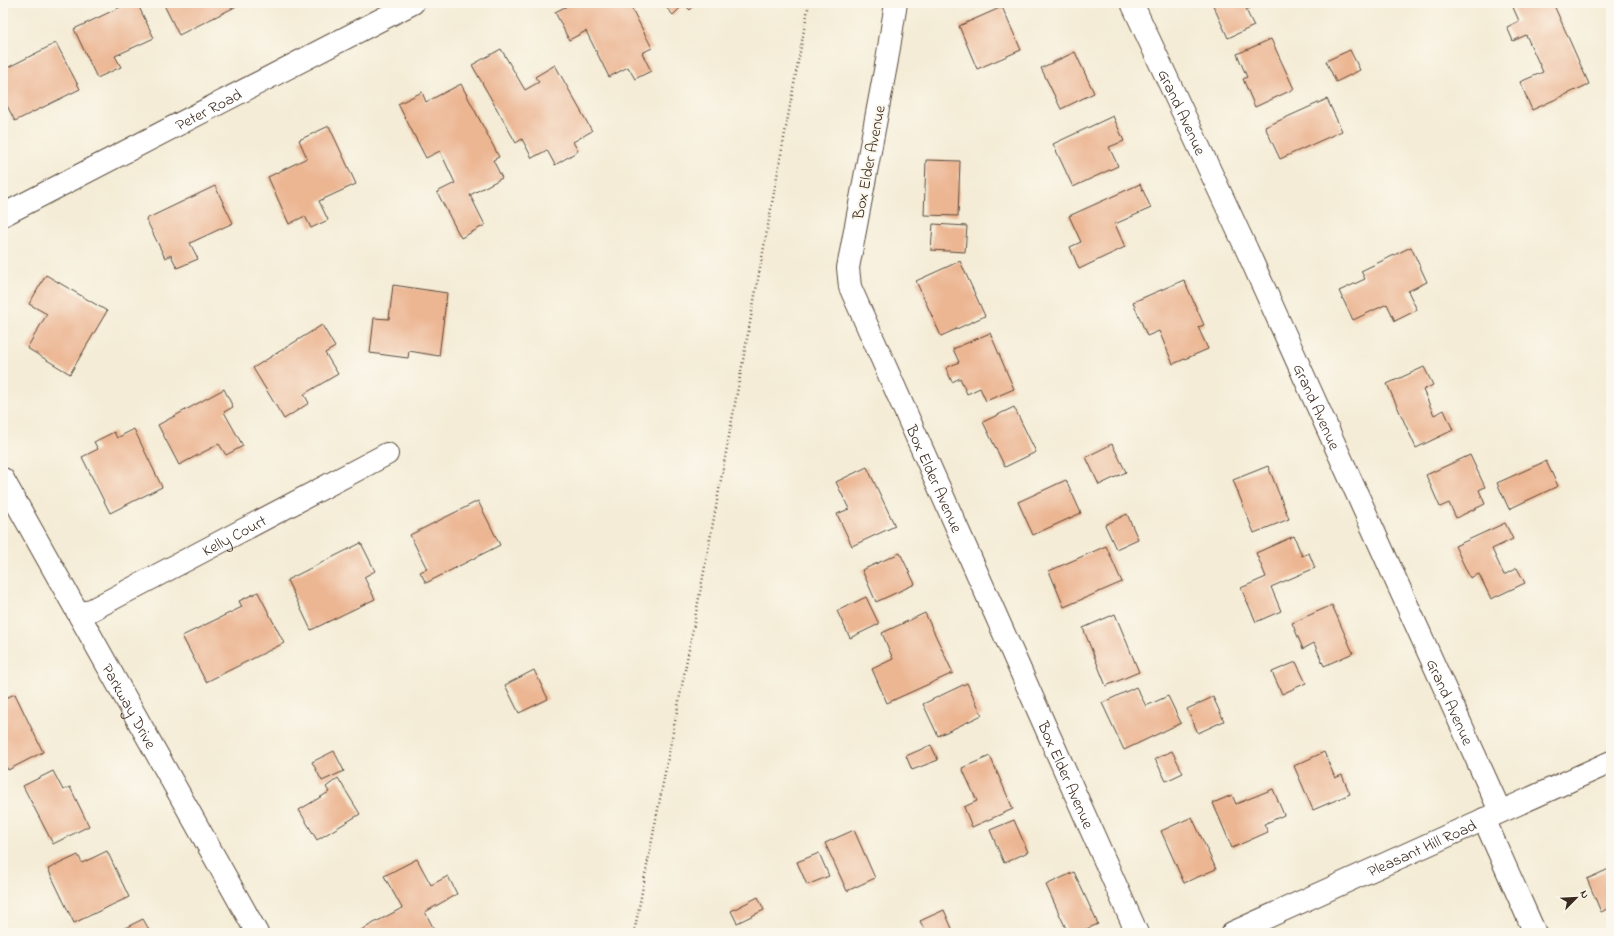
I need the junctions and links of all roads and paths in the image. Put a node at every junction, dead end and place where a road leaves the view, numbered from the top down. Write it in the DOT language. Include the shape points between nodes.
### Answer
graph roads {
  1 [pos="413,3"];
  2 [pos="809,3"];
  3 [pos="896,3"];
  4 [pos="1132,3"];
  5 [pos="3,214"];
  6 [pos="387,454"];
  7 [pos="3,479"];
  8 [pos="80,616"];
  9 [pos="1611,762"];
  10 [pos="1492,815"];
  11 [pos="257,933"];
  12 [pos="634,933"];
  13 [pos="1137,933"];
  14 [pos="1232,933"];
  15 [pos="1535,933"];
  1 -- 5 [label="street, Peter Road"];
  2 -- 12 [label="path"];
  3 -- 13 [label="street, Box Elder Avenue" via="848,268 850,287"];
  4 -- 10 [label="street, Grand Avenue" via="1246,248"];
  6 -- 8 [label="street, Kelly Court"];
  7 -- 8 [label="street, Parkway Drive"];
  8 -- 11 [label="street, Parkway Drive"];
  9 -- 10 [label="street, Pleasant Hill Road"];
  10 -- 14 [label="street, Pleasant Hill Road"];
  10 -- 15 [label="street, Grand Avenue"];
}
